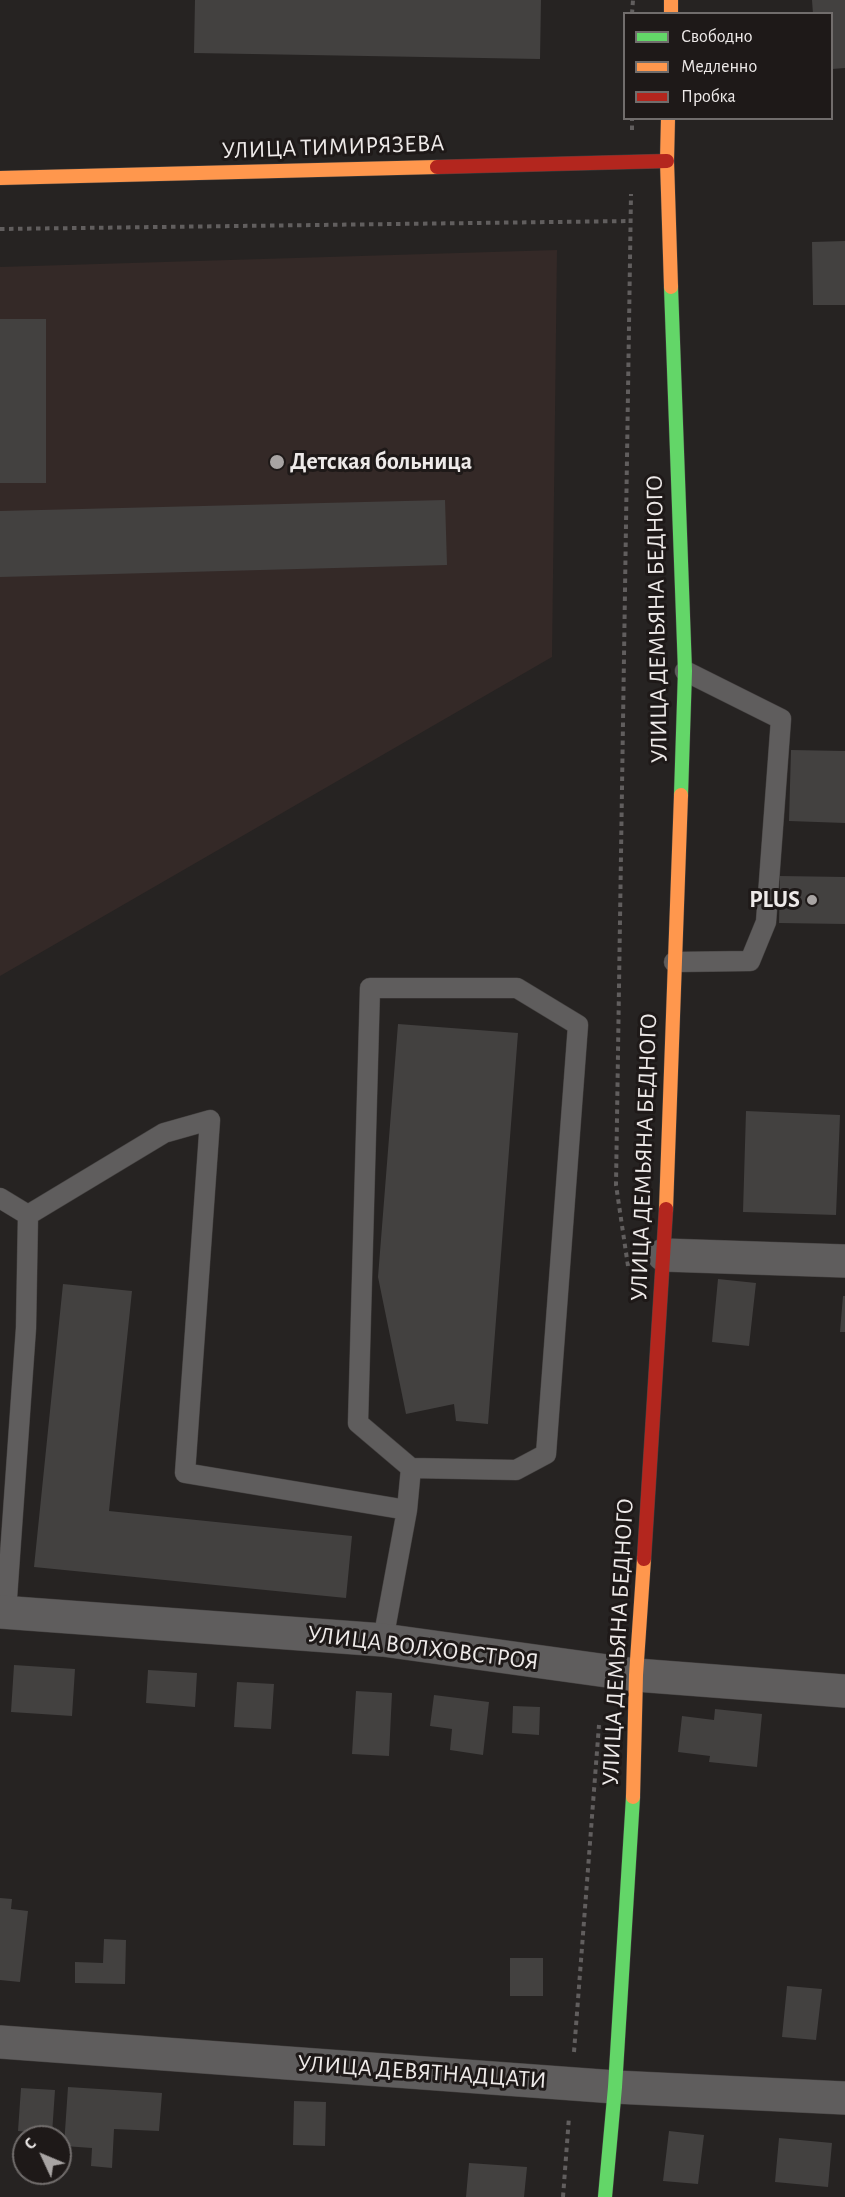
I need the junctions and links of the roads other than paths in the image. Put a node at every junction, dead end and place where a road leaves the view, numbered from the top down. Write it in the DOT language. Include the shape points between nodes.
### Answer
graph roads {
  1 [pos="668,120"];
  2 [pos="667,161"];
  3 [pos="0,178"];
  4 [pos="686,671"];
  5 [pos="674,962"];
  6 [pos="0,1198"];
  7 [pos="28,1215"];
  8 [pos="664,1255"];
  9 [pos="845,1262"];
  10 [pos="411,1468"];
  11 [pos="407,1510"];
  12 [pos="3,1612"];
  13 [pos="383,1640"];
  14 [pos="636,1674"];
  15 [pos="845,1691"];
  16 [pos="0,2042"];
  17 [pos="615,2087"];
  18 [pos="845,2098"];
  19 [pos="605,2197"];
  1 -- 2 [label="main road, УЛИЦА ДЕМЬЯНА БЕДНОГО"];
  2 -- 3 [label="main road, УЛИЦА ТИМИРЯЗЕВА"];
  2 -- 4 [label="main road, УЛИЦА ДЕМЬЯНА БЕДНОГО"];
  4 -- 5 [label="main road, УЛИЦА ДЕМЬЯНА БЕДНОГО"];
  4 -- 5 [label="lane" via="781,719 766,922 750,961"];
  5 -- 8 [label="main road, УЛИЦА ДЕМЬЯНА БЕДНОГО"];
  6 -- 7 [label="lane"];
  7 -- 11 [label="lane" via="164,1133 210,1120 185,1473"];
  7 -- 12 [label="lane" via="26,1328"];
  8 -- 9 [label="street"];
  8 -- 14 [label="main road, УЛИЦА ДЕМЬЯНА БЕДНОГО"];
  10 -- 10 [label="lane" via="516,1470 546,1454 578,1025 517,988 370,988 358,1424"];
  10 -- 11 [label="lane"];
  11 -- 13 [label="lane"];
  12 -- 13 [label="street, УЛИЦА ВОЛХОВСТРОЯ"];
  13 -- 14 [label="street, УЛИЦА ВОЛХОВСТРОЯ"];
  14 -- 15 [label="street, УЛИЦА ВОЛХОВСТРОЯ"];
  14 -- 17 [label="main road, УЛИЦА ДЕМЬЯНА БЕДНОГО" via="633,1797"];
  16 -- 17 [label="street, УЛИЦА ДЕВЯТНАДЦАТИ"];
  17 -- 18 [label="street, УЛИЦА ДЕВЯТНАДЦАТИ"];
  17 -- 19 [label="main road, УЛИЦА ДЕМЬЯНА БЕДНОГО"];
}
